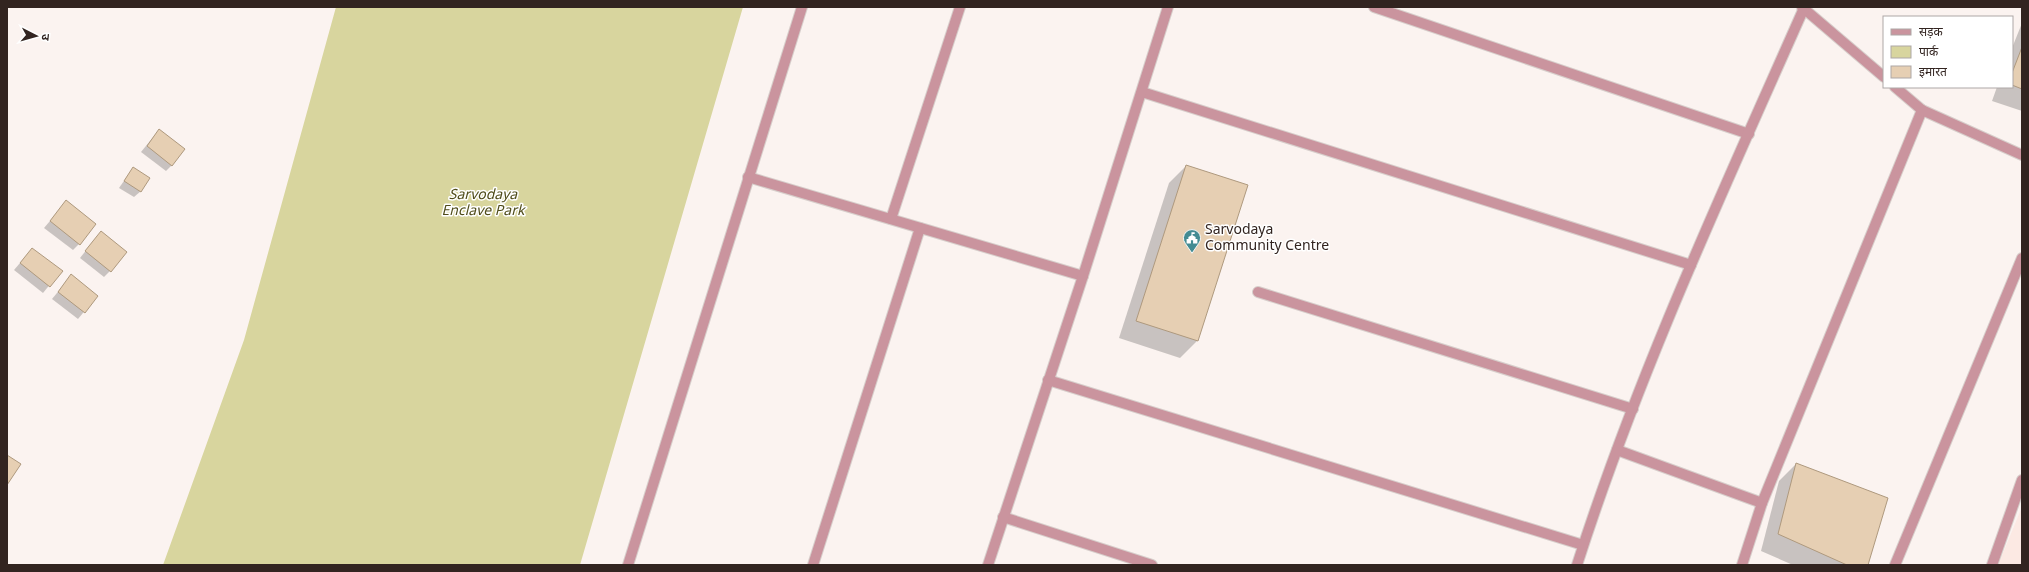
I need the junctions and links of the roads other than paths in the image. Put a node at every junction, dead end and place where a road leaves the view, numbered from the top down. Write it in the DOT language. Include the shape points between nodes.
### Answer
graph roads {
  1 [pos="802,7"];
  2 [pos="960,7"];
  3 [pos="1168,7"];
  4 [pos="1374,7"];
  5 [pos="1803,8"];
  6 [pos="1883,77"];
  7 [pos="1896,88"];
  8 [pos="1142,92"];
  9 [pos="1922,110"];
  10 [pos="1749,134"];
  11 [pos="2022,155"];
  12 [pos="748,177"];
  13 [pos="890,219"];
  14 [pos="920,228"];
  15 [pos="2022,258"];
  16 [pos="1691,265"];
  17 [pos="1083,276"];
  18 [pos="1258,292"];
  19 [pos="1048,380"];
  20 [pos="1633,409"];
  21 [pos="1617,450"];
  22 [pos="2022,480"];
  23 [pos="2019,499"];
  24 [pos="1762,503"];
  25 [pos="1003,517"];
  26 [pos="1583,545"];
  27 [pos="628,565"];
  28 [pos="813,565"];
  29 [pos="988,565"];
  30 [pos="1152,565"];
  31 [pos="1577,565"];
  32 [pos="1742,565"];
  33 [pos="1895,565"];
  34 [pos="1992,565"];
  1 -- 12 [label="street"];
  2 -- 13 [label="street"];
  3 -- 8 [label="street"];
  4 -- 10 [label="street"];
  5 -- 6 [label="street"];
  5 -- 10 [label="street"];
  7 -- 9 [label="street"];
  8 -- 16 [label="street"];
  8 -- 17 [label="street"];
  9 -- 11 [label="street"];
  9 -- 24 [label="street"];
  10 -- 16 [label="street"];
  12 -- 13 [label="street"];
  12 -- 27 [label="street"];
  13 -- 14 [label="street"];
  14 -- 17 [label="street"];
  14 -- 28 [label="street"];
  15 -- 33 [label="street"];
  16 -- 20 [label="street"];
  17 -- 19 [label="street"];
  18 -- 20 [label="street"];
  19 -- 25 [label="street"];
  19 -- 26 [label="street"];
  20 -- 21 [label="street"];
  21 -- 24 [label="street"];
  21 -- 26 [label="street"];
  22 -- 23 [label="street"];
  23 -- 34 [label="street"];
  24 -- 32 [label="street"];
  25 -- 29 [label="street"];
  25 -- 30 [label="street"];
  26 -- 31 [label="street"];
}
